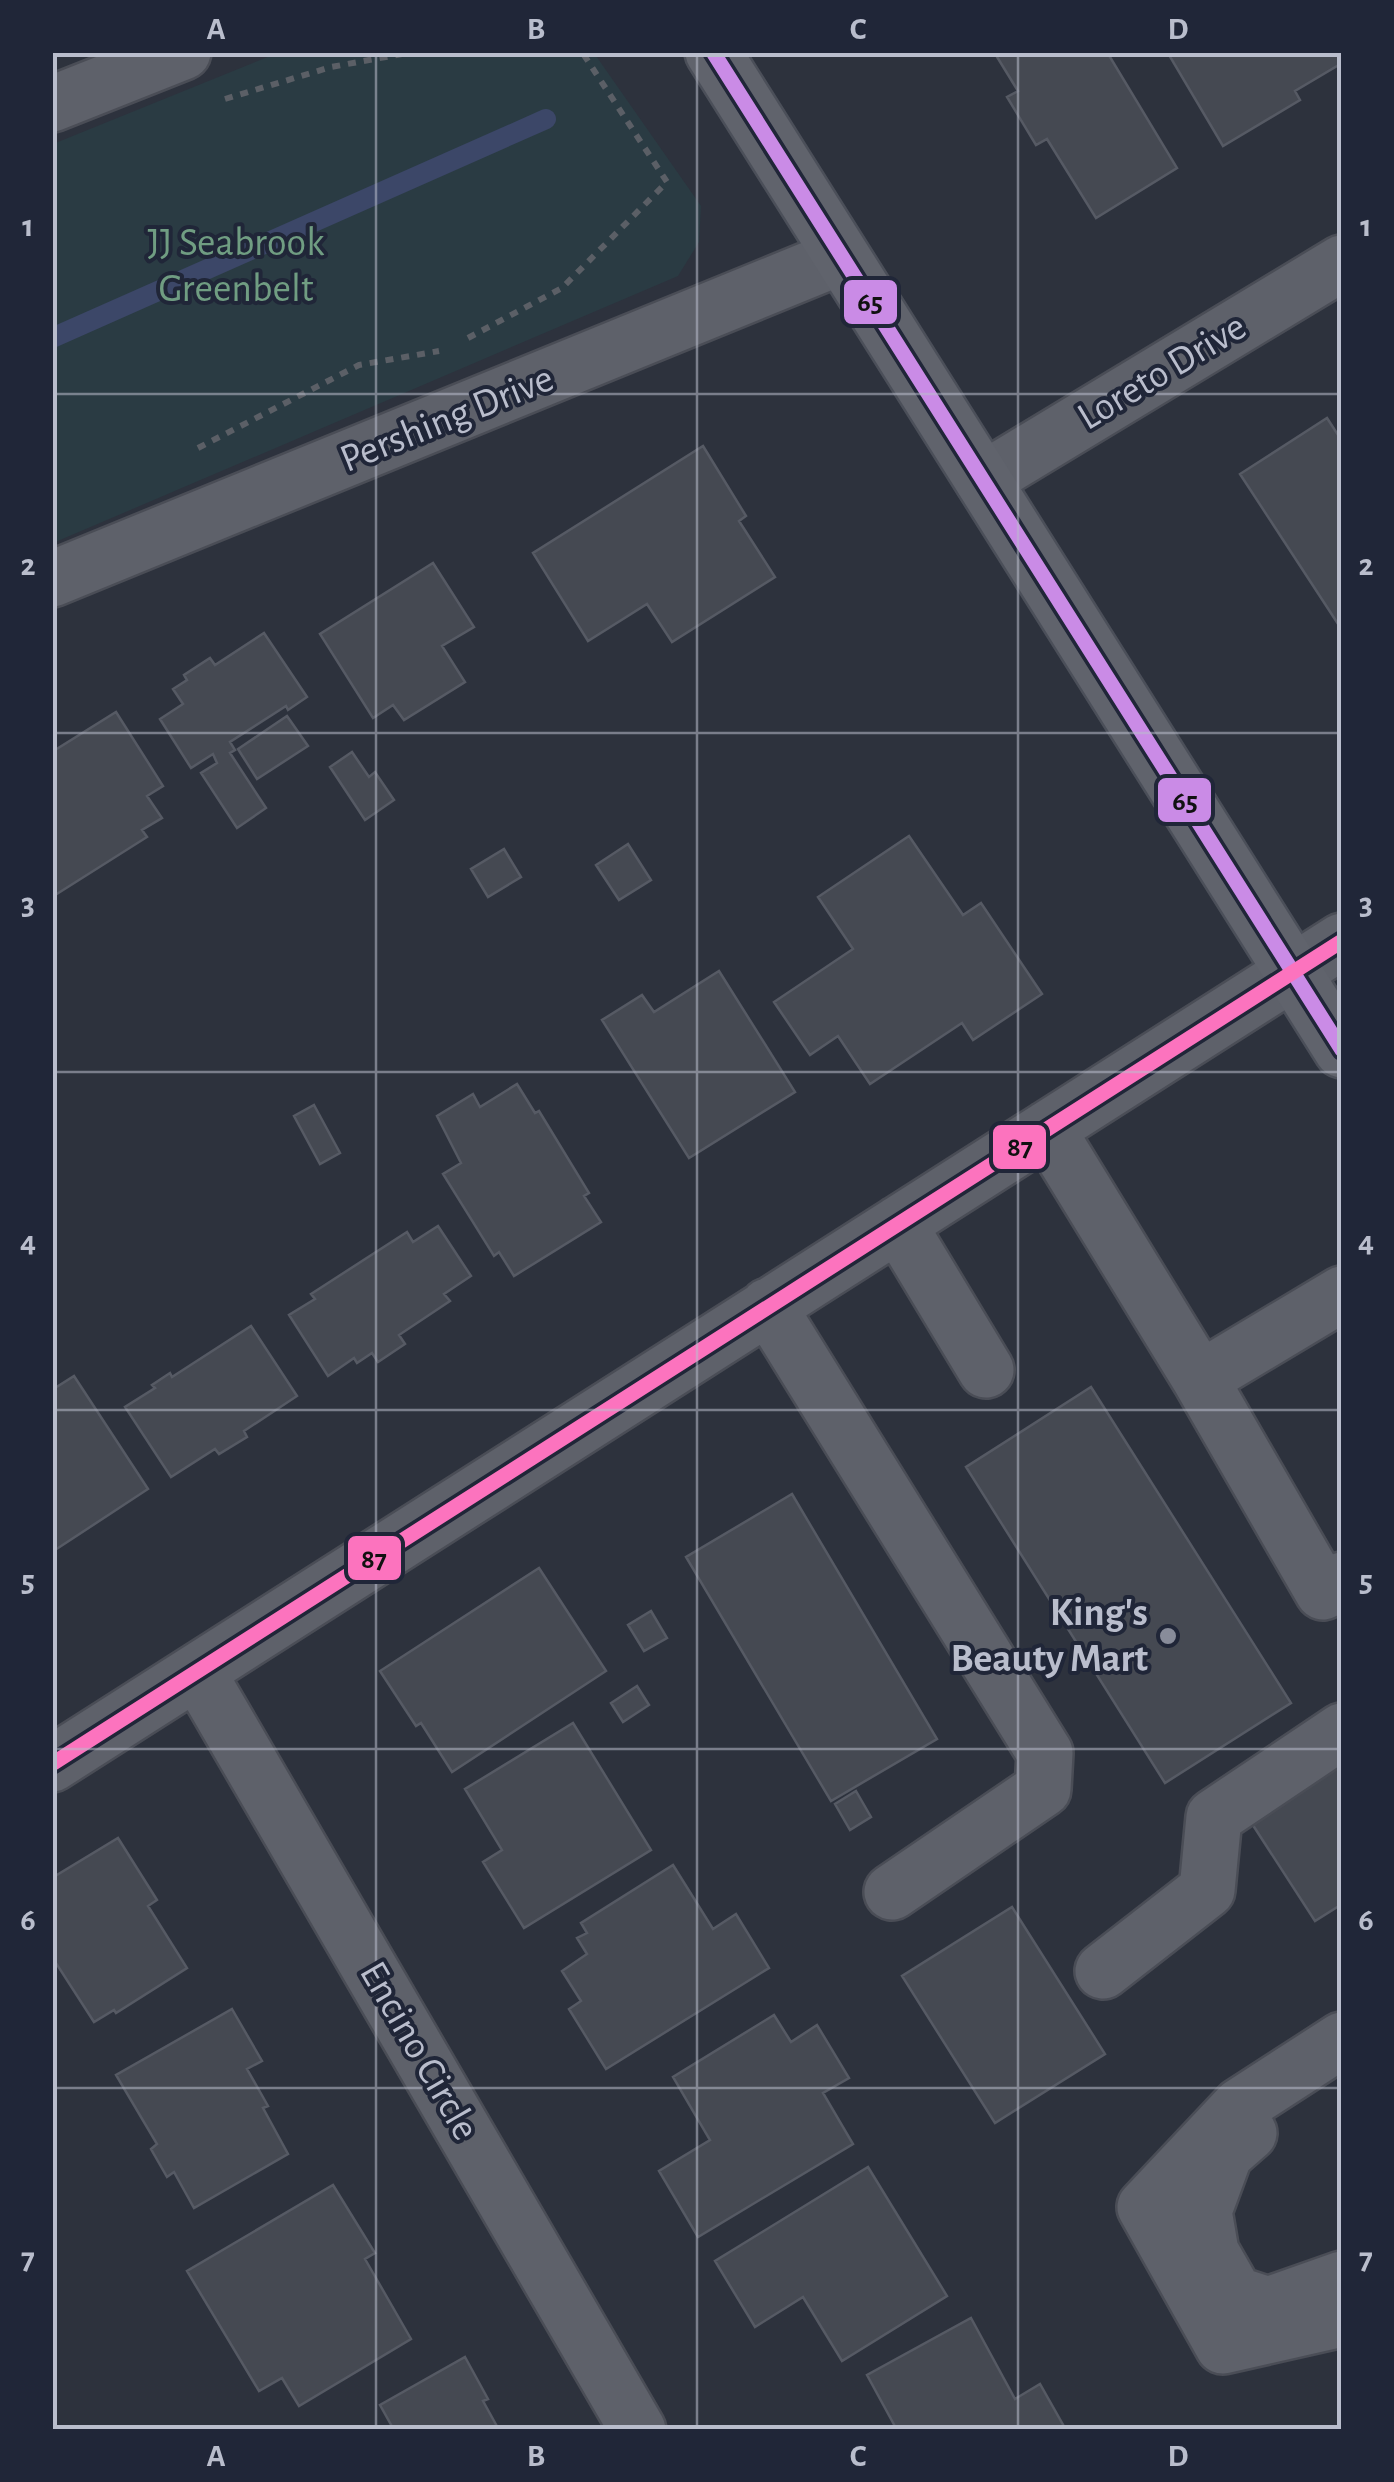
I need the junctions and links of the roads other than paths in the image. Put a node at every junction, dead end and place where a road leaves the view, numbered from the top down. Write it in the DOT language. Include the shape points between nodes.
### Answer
graph roads {
  1 [pos="183,52"];
  2 [pos="712,52"];
  3 [pos="52,104"];
  4 [pos="840,256"];
  5 [pos="1342,263"];
  6 [pos="983,480"];
  7 [pos="52,579"];
  8 [pos="1342,942"];
  9 [pos="1293,972"];
  10 [pos="1342,1050"];
  11 [pos="1047,1130"];
  12 [pos="898,1224"];
  13 [pos="1342,1294"];
  14 [pos="768,1306"];
  15 [pos="986,1370"];
  16 [pos="1200,1379"];
  17 [pos="1342,1580"];
  18 [pos="198,1674"];
  19 [pos="1342,1731"];
  20 [pos="52,1764"];
  21 [pos="892,1892"];
  22 [pos="1102,1971"];
  23 [pos="1342,2040"];
  24 [pos="1342,2052"];
  25 [pos="1342,2280"];
  26 [pos="1342,2319"];
  27 [pos="638,2430"];
  1 -- 3 [label="street"];
  2 -- 4 [label="main road"];
  4 -- 6 [label="main road"];
  4 -- 7 [label="street, Pershing Drive"];
  5 -- 6 [label="street, Loreto Drive"];
  6 -- 9 [label="main road"];
  8 -- 9 [label="street"];
  9 -- 10 [label="main road"];
  9 -- 11 [label="street"];
  11 -- 12 [label="street"];
  11 -- 16 [label="street"];
  12 -- 14 [label="street"];
  12 -- 15 [label="street"];
  13 -- 16 [label="street"];
  14 -- 18 [label="street"];
  14 -- 21 [label="street" via="1045,1754 1043,1789"];
  16 -- 17 [label="street" via="1323,1592"];
  18 -- 20 [label="street"];
  18 -- 27 [label="street, Encino Circle"];
  19 -- 22 [label="street" via="1214,1817 1207,1890"];
  23 -- 26 [label="street" via="1240,2106 1145,2208 1222,2346"];
  24 -- 25 [label="street" via="1225,2154 1204,2212 1211,2252 1235,2294 1268,2306"];
}
